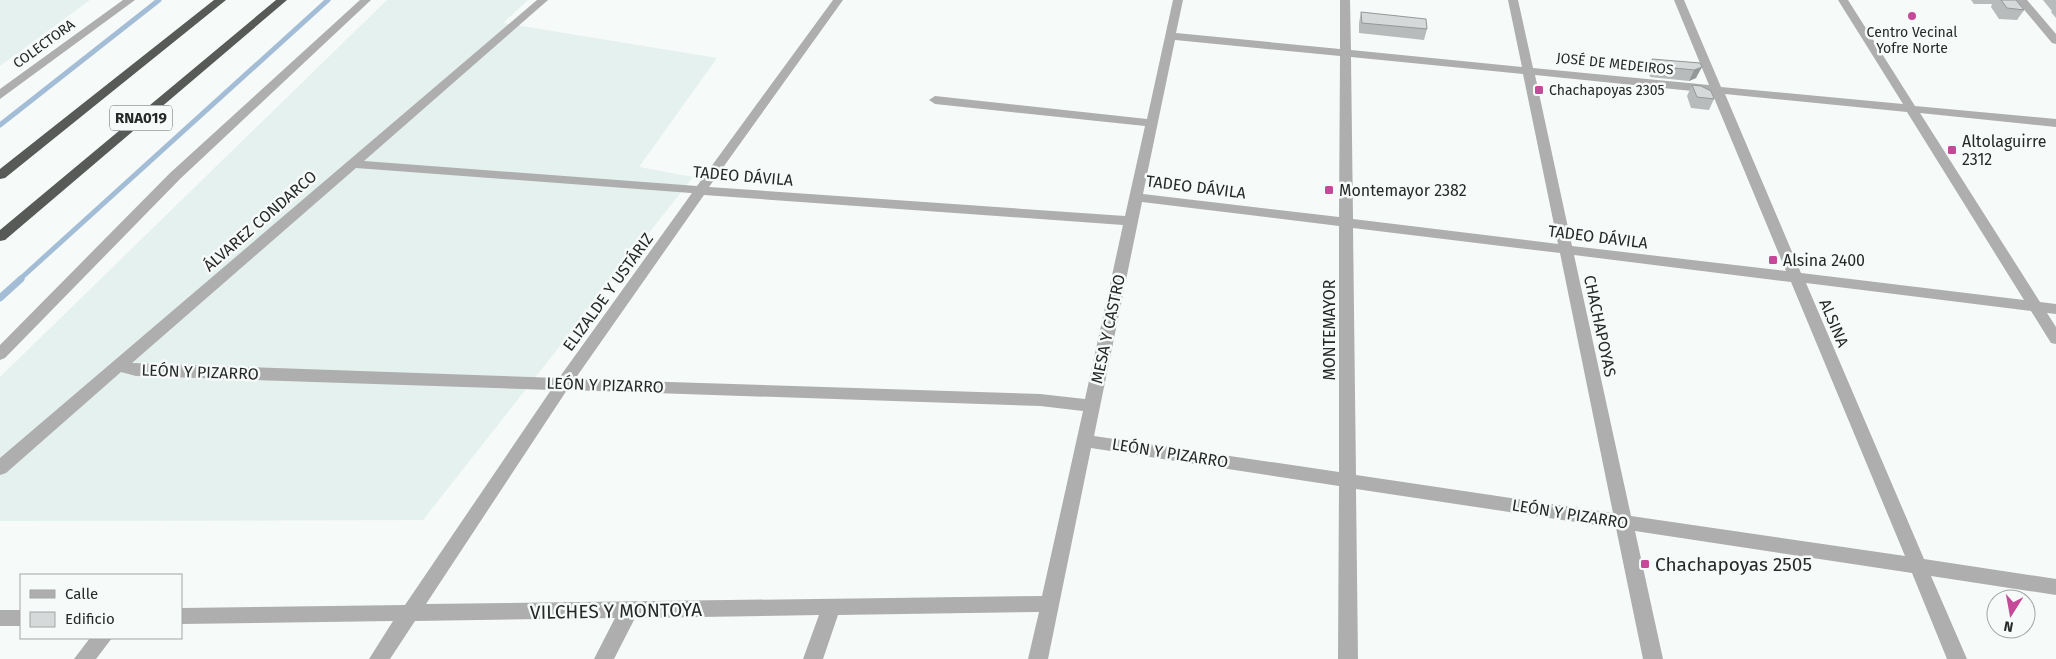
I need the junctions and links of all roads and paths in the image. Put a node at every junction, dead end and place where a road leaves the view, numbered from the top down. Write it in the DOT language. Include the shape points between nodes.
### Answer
graph roads {
  1 [pos="130,0"];
  2 [pos="221,0"];
  3 [pos="282,0"];
  4 [pos="366,0"];
  5 [pos="543,0"];
  6 [pos="838,0"];
  7 [pos="1178,0"];
  8 [pos="1345,0"];
  9 [pos="1514,0"];
  10 [pos="1679,0"];
  11 [pos="1843,0"];
  12 [pos="2021,0"];
  13 [pos="1170,36"];
  14 [pos="2056,41"];
  15 [pos="1345,53"];
  16 [pos="1528,71"];
  17 [pos="1717,89"];
  18 [pos="0,95"];
  19 [pos="935,100"];
  20 [pos="1911,108"];
  21 [pos="1152,123"];
  22 [pos="2056,123"];
  23 [pos="352,164"];
  24 [pos="0,175"];
  25 [pos="702,190"];
  26 [pos="1136,197"];
  27 [pos="40,203"];
  28 [pos="1130,221"];
  29 [pos="1346,223"];
  30 [pos="0,237"];
  31 [pos="0,244"];
  32 [pos="1566,250"];
  33 [pos="1796,278"];
  34 [pos="2036,306"];
  35 [pos="2056,309"];
  36 [pos="2056,339"];
  37 [pos="0,354"];
  38 [pos="118,366"];
  39 [pos="563,384"];
  40 [pos="1092,406"];
  41 [pos="1084,441"];
  42 [pos="0,468"];
  43 [pos="1348,480"];
  44 [pos="1623,522"];
  45 [pos="1918,566"];
  46 [pos="2056,587"];
  47 [pos="1050,604"];
  48 [pos="831,608"];
  49 [pos="409,612"];
  50 [pos="629,612"];
  51 [pos="182,616"];
  52 [pos="0,618"];
  53 [pos="20,618"];
  54 [pos="101,639"];
  55 [pos="84,659"];
  56 [pos="379,659"];
  57 [pos="604,659"];
  58 [pos="813,659"];
  59 [pos="1038,659"];
  60 [pos="1348,659"];
  61 [pos="1653,659"];
  62 [pos="1958,659"];
  1 -- 18 [label="street, COLECTORA"];
  2 -- 24 [label="highway, RNA019"];
  3 -- 27 [label="highway, RNA019"];
  4 -- 37 [label="street" via="175,176"];
  5 -- 23 [label="street, ÁLVAREZ CONDARCO"];
  6 -- 25 [label="street, ELIZALDE Y USTÁRIZ"];
  7 -- 13 [label="street, MESA Y CASTRO"];
  8 -- 15 [label="street, MONTEMAYOR"];
  9 -- 16 [label="street, CHACHAPOYAS"];
  10 -- 17 [label="street, ALSINA"];
  11 -- 20 [label="street"];
  12 -- 14 [label="street"];
  13 -- 15 [label="street, JOSÉ DE MEDEIROS"];
  13 -- 21 [label="street, MESA Y CASTRO"];
  15 -- 16 [label="street, JOSÉ DE MEDEIROS"];
  15 -- 29 [label="street, MONTEMAYOR"];
  16 -- 17 [label="street, JOSÉ DE MEDEIROS"];
  16 -- 32 [label="street, CHACHAPOYAS"];
  17 -- 20 [label="street, JOSÉ DE MEDEIROS"];
  17 -- 33 [label="street, ALSINA"];
  19 -- 21 [label="street"];
  20 -- 22 [label="street, JOSÉ DE MEDEIROS"];
  20 -- 34 [label="street"];
  21 -- 26 [label="street, MESA Y CASTRO"];
  23 -- 25 [label="street, TADEO DÁVILA"];
  23 -- 38 [label="street, ÁLVAREZ CONDARCO"];
  25 -- 28 [label="street, TADEO DÁVILA"];
  25 -- 39 [label="street, ELIZALDE Y USTÁRIZ"];
  26 -- 28 [label="street, MESA Y CASTRO"];
  26 -- 29 [label="street, TADEO DÁVILA"];
  27 -- 30 [label="highway, RNA019"];
  27 -- 31 [label="highway"];
  28 -- 40 [label="street, MESA Y CASTRO"];
  29 -- 32 [label="street, TADEO DÁVILA"];
  29 -- 43 [label="street, MONTEMAYOR"];
  32 -- 33 [label="street, TADEO DÁVILA"];
  32 -- 44 [label="street, CHACHAPOYAS"];
  33 -- 34 [label="street, TADEO DÁVILA"];
  33 -- 45 [label="street, ALSINA"];
  34 -- 35 [label="street, TADEO DÁVILA"];
  34 -- 36 [label="street"];
  38 -- 39 [label="street, LEÓN Y PIZARRO" via="136,370"];
  38 -- 42 [label="street, ÁLVAREZ CONDARCO"];
  39 -- 40 [label="street, LEÓN Y PIZARRO" via="1040,400"];
  39 -- 49 [label="street, ELIZALDE Y USTÁRIZ"];
  40 -- 41 [label="street, MESA Y CASTRO"];
  41 -- 43 [label="street, LEÓN Y PIZARRO"];
  41 -- 47 [label="street, MESA Y CASTRO"];
  43 -- 44 [label="street, LEÓN Y PIZARRO"];
  43 -- 60 [label="street, MONTEMAYOR"];
  44 -- 45 [label="street, LEÓN Y PIZARRO"];
  44 -- 61 [label="street, CHACHAPOYAS"];
  45 -- 46 [label="street, LEÓN Y PIZARRO"];
  45 -- 62 [label="street, ALSINA"];
  47 -- 48 [label="street, VILCHES Y MONTOYA"];
  47 -- 59 [label="street, MESA Y CASTRO"];
  48 -- 50 [label="street, VILCHES Y MONTOYA"];
  48 -- 58 [label="street"];
  49 -- 50 [label="street, VILCHES Y MONTOYA"];
  49 -- 51 [label="street, VILCHES Y MONTOYA"];
  49 -- 56 [label="street, ELIZALDE Y USTÁRIZ"];
  50 -- 57 [label="street"];
  52 -- 53 [label="street"];
  54 -- 55 [label="street"];
}
